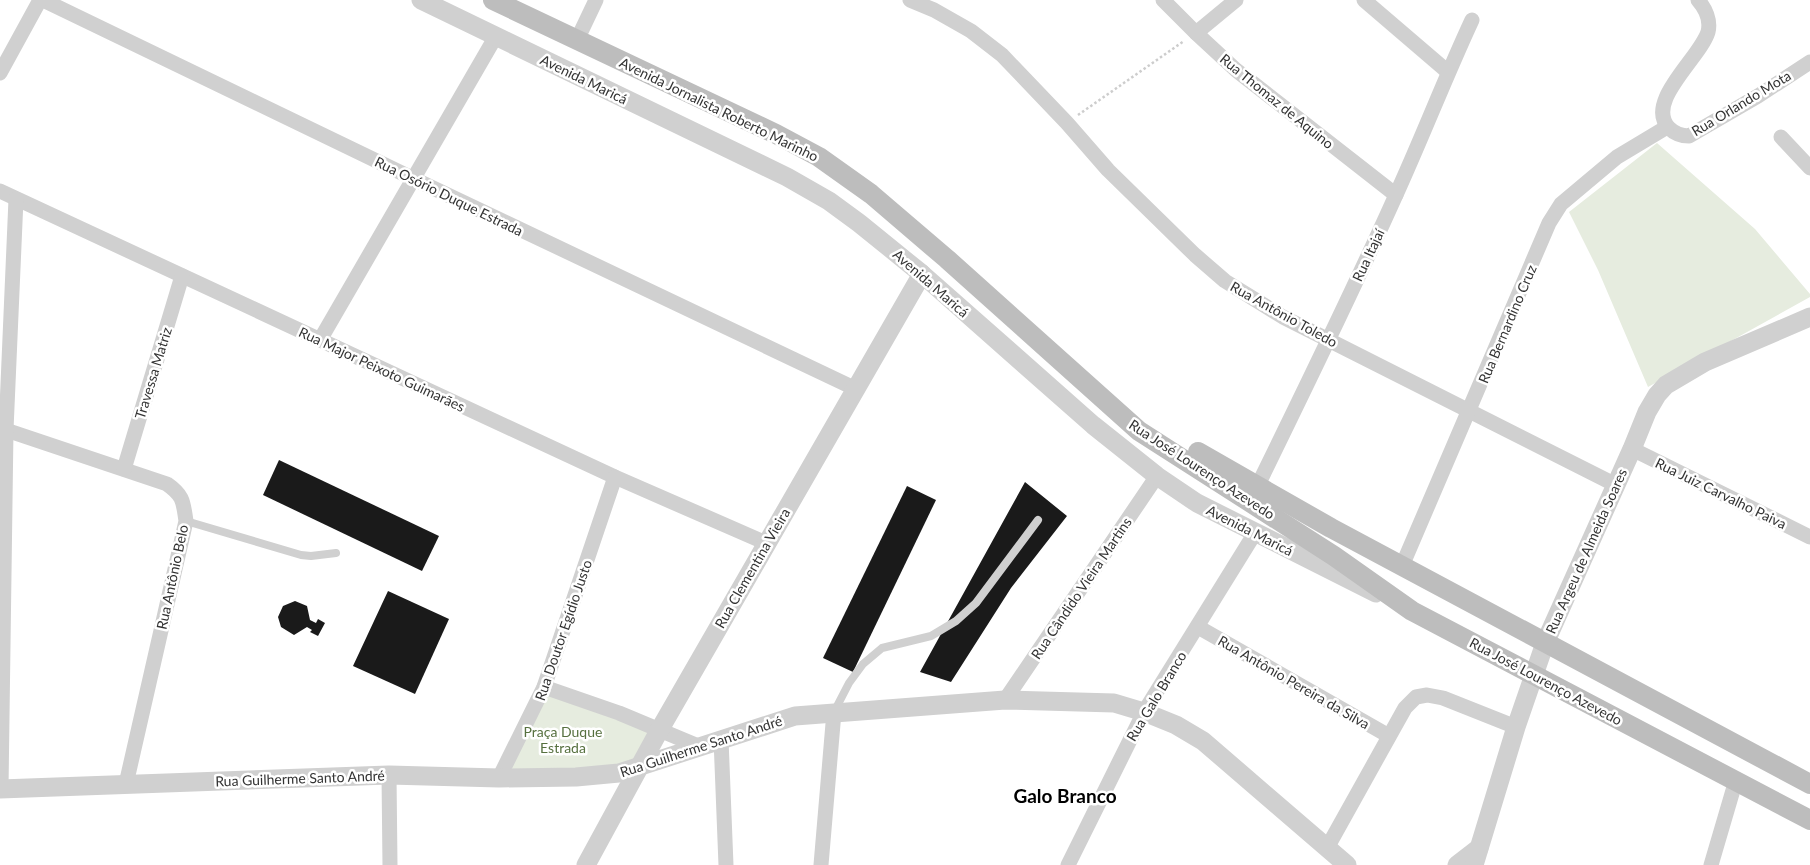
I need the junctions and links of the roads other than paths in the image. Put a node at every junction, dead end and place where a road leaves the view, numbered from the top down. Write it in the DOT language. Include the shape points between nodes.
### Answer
graph roads {
  1 [pos="42,0"];
  2 [pos="421,0"];
  3 [pos="493,0"];
  4 [pos="596,0"];
  5 [pos="910,0"];
  6 [pos="1164,0"];
  7 [pos="1236,0"];
  8 [pos="1364,0"];
  9 [pos="1698,0"];
  10 [pos="1472,20"];
  11 [pos="1196,33"];
  12 [pos="496,36"];
  13 [pos="576,40"];
  14 [pos="1810,62"];
  15 [pos="1448,72"];
  16 [pos="0,73"];
  17 [pos="1667,127"];
  18 [pos="1781,137"];
  19 [pos="1810,168"];
  20 [pos="412,178"];
  21 [pos="0,191"];
  22 [pos="1396,196"];
  23 [pos="16,199"];
  24 [pos="922,274"];
  25 [pos="182,276"];
  26 [pos="1810,317"];
  27 [pos="320,340"];
  28 [pos="1329,340"];
  29 [pos="5,366"];
  30 [pos="856,389"];
  31 [pos="1108,404"];
  32 [pos="1470,411"];
  33 [pos="6,430"];
  34 [pos="1632,449"];
  35 [pos="124,469"];
  36 [pos="1157,476"];
  37 [pos="615,477"];
  38 [pos="1616,485"];
  39 [pos="1257,487"];
  40 [pos="1038,520"];
  41 [pos="186,522"];
  42 [pos="1806,532"];
  43 [pos="1255,533"];
  44 [pos="766,543"];
  45 [pos="336,553"];
  46 [pos="1402,566"];
  47 [pos="1412,611"];
  48 [pos="1198,627"];
  49 [pos="1545,643"];
  50 [pos="1533,675"];
  51 [pos="544,688"];
  52 [pos="1005,700"];
  53 [pos="834,712"];
  54 [pos="1144,712"];
  55 [pos="1516,727"];
  56 [pos="660,729"];
  57 [pos="1389,736"];
  58 [pos="722,739"];
  59 [pos="698,746"];
  60 [pos="639,767"];
  61 [pos="389,775"];
  62 [pos="499,778"];
  63 [pos="1736,780"];
  64 [pos="126,784"];
  65 [pos="1810,784"];
  66 [pos="0,789"];
  67 [pos="1810,820"];
  68 [pos="1327,848"];
  69 [pos="1477,856"];
  70 [pos="390,865"];
  71 [pos="586,865"];
  72 [pos="726,865"];
  73 [pos="821,865"];
  74 [pos="1068,865"];
  75 [pos="1347,865"];
  76 [pos="1457,865"];
  77 [pos="1711,865"];
  1 -- 16 [label="street"];
  1 -- 20 [label="street, Rua Osório Duque Estrada"];
  2 -- 12 [label="street, Avenida Maricá"];
  3 -- 13 [label="main road, Avenida Jornalista Roberto Marinho"];
  4 -- 13 [label="street"];
  5 -- 28 [label="street, Rua Antônio Toledo" via="971,31 1002,55 1108,170 1225,281"];
  6 -- 11 [label="street, Rua Thomaz de Aquino"];
  7 -- 11 [label="street"];
  8 -- 15 [label="street"];
  9 -- 17 [label="street" via="1709,21 1708,31 1665,98 1661,113"];
  10 -- 15 [label="street, Rua Itajaí"];
  11 -- 22 [label="street, Rua Thomaz de Aquino" via="1236,70"];
  12 -- 20 [label="street"];
  12 -- 24 [label="street, Avenida Maricá" via="787,177 859,222"];
  13 -- 31 [label="main road, Avenida Jornalista Roberto Marinho" via="819,157 913,229"];
  14 -- 17 [label="street, Rua Orlando Mota" via="1689,136 1677,135"];
  15 -- 22 [label="street, Rua Itajaí"];
  17 -- 32 [label="street, Rua Bernardino Cruz" via="1617,157 1561,204 1549,223"];
  18 -- 19 [label="street"];
  20 -- 27 [label="street"];
  20 -- 30 [label="street, Rua Osório Duque Estrada"];
  21 -- 23 [label="street, Rua Major Peixoto Guimarães"];
  22 -- 28 [label="street, Rua Itajaí"];
  23 -- 25 [label="street, Rua Major Peixoto Guimarães"];
  23 -- 29 [label="street"];
  24 -- 30 [label="street, Rua Clementina Vieira"];
  24 -- 36 [label="street, Avenida Maricá" via="1093,425"];
  25 -- 27 [label="street, Rua Major Peixoto Guimarães"];
  25 -- 35 [label="street, Travessa Matriz"];
  26 -- 34 [label="street, Rua Argeu de Almeida Soares" via="1705,362 1666,384 1646,412"];
  27 -- 37 [label="street, Rua Major Peixoto Guimarães"];
  28 -- 32 [label="street, Rua Antônio Toledo"];
  28 -- 39 [label="street, Rua Itajaí"];
  29 -- 33 [label="street"];
  30 -- 44 [label="street, Rua Clementina Vieira"];
  31 -- 39 [label="main road, Rua José Lourenço Azevedo"];
  31 -- 47 [label="main road, Rua José Lourenço Azevedo" via="1139,430 1334,556"];
  32 -- 38 [label="street, Rua Antônio Toledo"];
  32 -- 46 [label="street, Rua Bernardino Cruz"];
  33 -- 35 [label="street, Rua Antônio Belo"];
  33 -- 66 [label="street"];
  34 -- 38 [label="street, Rua Argeu de Almeida Soares"];
  34 -- 42 [label="street, Rua Juiz Carvalho Paiva"];
  35 -- 41 [label="street, Rua Antônio Belo" via="167,484 177,491 183,499"];
  36 -- 43 [label="street, Avenida Maricá" via="1197,503"];
  36 -- 52 [label="street, Rua Cândido Vieira Martins"];
  37 -- 44 [label="street, Rua Major Peixoto Guimarães"];
  37 -- 51 [label="street, Rua Doutor Egídio Justo"];
  38 -- 49 [label="street, Rua Argeu de Almeida Soares"];
  39 -- 46 [label="main road, Rua José Lourenço Azevedo"];
  40 -- 53 [label="lane" via="976,603 956,621 930,636 882,648 863,664"];
  41 -- 45 [label="lane" via="310,556"];
  41 -- 64 [label="street, Rua Antônio Belo"];
  43 -- 47 [label="street, Avenida Maricá"];
  43 -- 48 [label="street, Rua Galo Branco"];
  44 -- 56 [label="street, Rua Clementina Vieira"];
  46 -- 49 [label="main road, Rua José Lourenço Azevedo"];
  47 -- 50 [label="main road, Rua José Lourenço Azevedo"];
  48 -- 54 [label="street, Rua Galo Branco"];
  48 -- 57 [label="street, Rua Antônio Pereira da Silva"];
  49 -- 50 [label="street, Rua Argeu de Almeida Soares"];
  49 -- 65 [label="main road, Rua José Lourenço Azevedo"];
  50 -- 55 [label="street, Rua Argeu de Almeida Soares"];
  50 -- 63 [label="main road, Rua José Lourenço Azevedo"];
  51 -- 56 [label="street"];
  51 -- 62 [label="street, Rua Doutor Egídio Justo"];
  52 -- 53 [label="street, Rua Guilherme Santo André"];
  52 -- 54 [label="street, Rua Guilherme Santo André" via="1114,703"];
  53 -- 58 [label="street, Rua Guilherme Santo André" via="795,716"];
  53 -- 73 [label="street"];
  54 -- 68 [label="street, Rua Guilherme Santo André" via="1203,741"];
  54 -- 74 [label="street, Rua Galo Branco"];
  55 -- 57 [label="street" via="1443,698 1426,695 1416,697 1405,708"];
  55 -- 69 [label="street, Rua Argeu de Almeida Soares"];
  56 -- 59 [label="street"];
  56 -- 60 [label="street, Rua Clementina Vieira"];
  57 -- 68 [label="street"];
  58 -- 59 [label="street, Rua Guilherme Santo André"];
  58 -- 72 [label="street"];
  59 -- 60 [label="street, Rua Guilherme Santo André"];
  60 -- 62 [label="street, Rua Guilherme Santo André" via="619,773 576,777"];
  60 -- 71 [label="street, Rua Clementina Vieira"];
  61 -- 62 [label="street, Rua Guilherme Santo André"];
  61 -- 64 [label="street, Rua Guilherme Santo André"];
  61 -- 70 [label="street"];
  63 -- 67 [label="main road, Rua José Lourenço Azevedo"];
  63 -- 77 [label="street"];
  64 -- 66 [label="street, Rua Guilherme Santo André"];
  68 -- 75 [label="street, Rua Guilherme Santo André"];
  69 -- 76 [label="street, Rua Argeu de Almeida Soares"];
}
